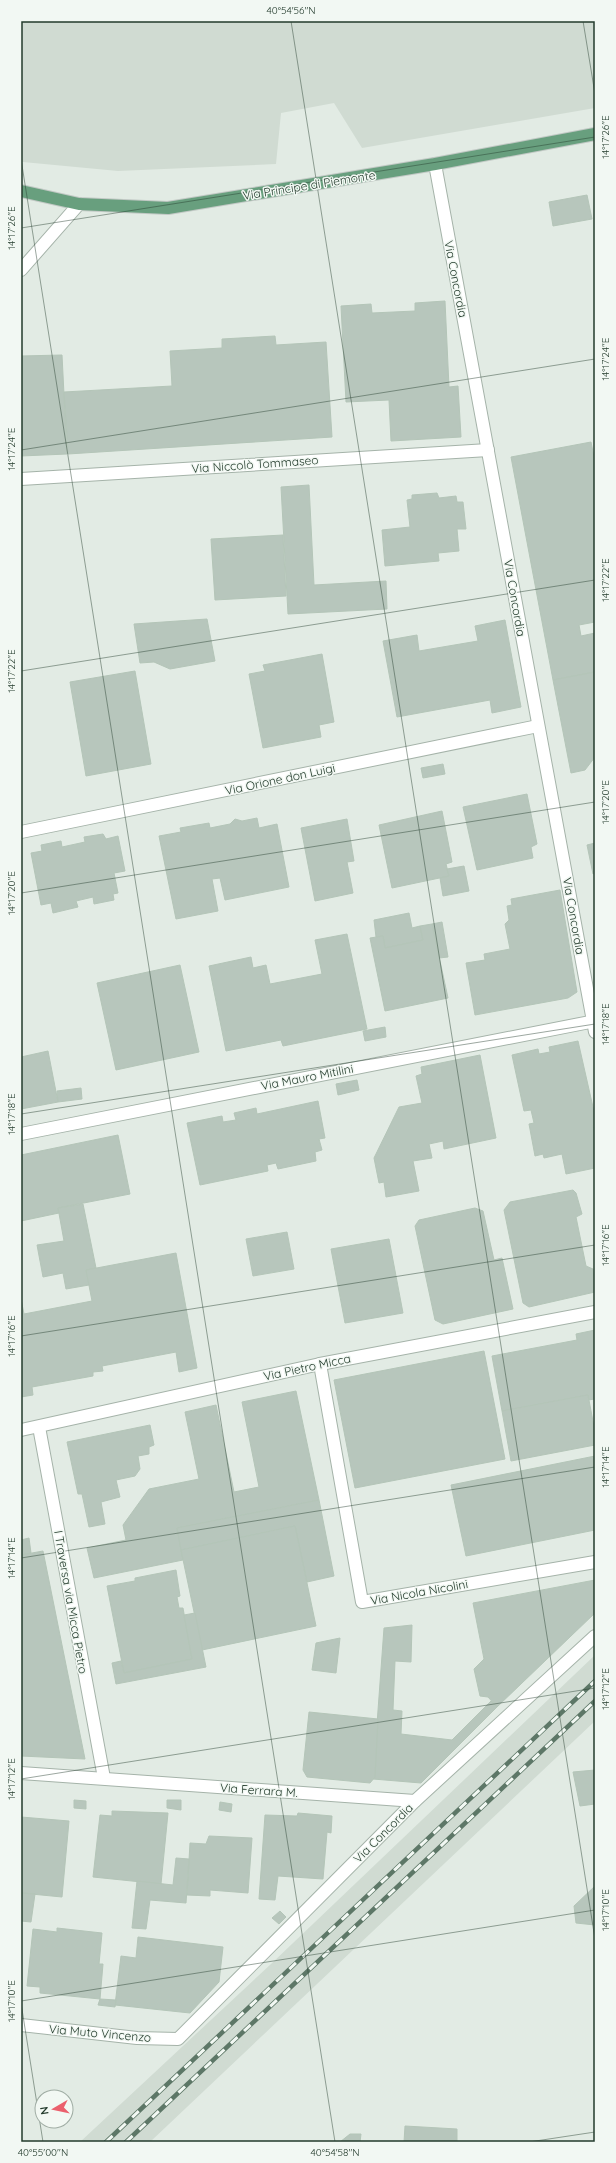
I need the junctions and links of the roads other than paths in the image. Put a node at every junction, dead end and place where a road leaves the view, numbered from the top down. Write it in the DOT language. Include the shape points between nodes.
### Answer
graph roads {
  1 [pos="595,134"];
  2 [pos="435,164"];
  3 [pos="21,191"];
  4 [pos="79,204"];
  5 [pos="21,270"];
  6 [pos="488,450"];
  7 [pos="21,479"];
  8 [pos="538,726"];
  9 [pos="21,832"];
  10 [pos="594,1025"];
  11 [pos="21,1134"];
  12 [pos="595,1312"];
  13 [pos="320,1364"];
  14 [pos="39,1426"];
  15 [pos="21,1430"];
  16 [pos="595,1562"];
  17 [pos="595,1636"];
  18 [pos="21,1773"];
  19 [pos="104,1778"];
  20 [pos="415,1801"];
  21 [pos="21,2025"];
  22 [pos="178,2039"];
  1 -- 2 [label="main road, Via Principe di Piemonte"];
  2 -- 4 [label="main road, Via Principe di Piemonte" via="168,208"];
  2 -- 6 [label="street, Via Concordia"];
  3 -- 4 [label="main road, Via Principe di Piemonte"];
  4 -- 5 [label="street"];
  6 -- 7 [label="street, Via Niccolò Tommaseo"];
  6 -- 8 [label="street, Via Concordia"];
  8 -- 9 [label="street, Via Orione don Luigi"];
  8 -- 10 [label="street, Via Concordia"];
  10 -- 11 [label="street, Via Mauro Mitilini"];
  12 -- 13 [label="street, Via Pietro Micca"];
  13 -- 14 [label="street, Via Pietro Micca"];
  13 -- 16 [label="street, Via Nicola Nicolini" via="362,1602"];
  14 -- 15 [label="street, Via Pietro Micca"];
  14 -- 19 [label="street, I Traversa via Micca Pietro"];
  17 -- 20 [label="street, Via Concordia"];
  18 -- 19 [label="street, Via Ferrara M."];
  19 -- 20 [label="street, Via Ferrara M."];
  20 -- 22 [label="street, Via Concordia"];
  21 -- 22 [label="street, Via Muto Vincenzo" via="137,2038"];
}
